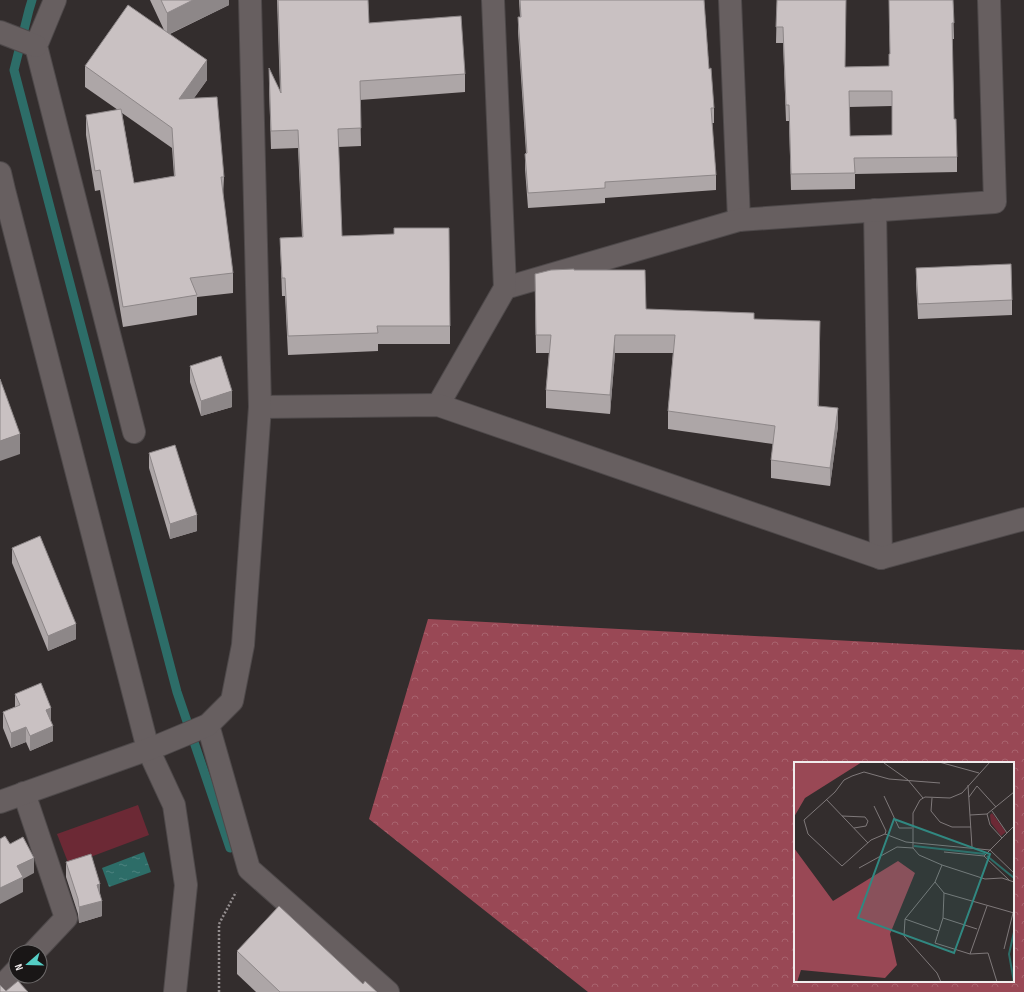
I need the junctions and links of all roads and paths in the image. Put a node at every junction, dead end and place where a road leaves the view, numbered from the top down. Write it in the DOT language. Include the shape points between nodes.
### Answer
graph roads {
  1 [pos="55,0"];
  2 [pos="250,0"];
  3 [pos="493,0"];
  4 [pos="730,0"];
  5 [pos="989,0"];
  6 [pos="0,32"];
  7 [pos="36,46"];
  8 [pos="1,185"];
  9 [pos="875,210"];
  10 [pos="739,220"];
  11 [pos="505,288"];
  12 [pos="438,405"];
  13 [pos="260,407"];
  14 [pos="134,432"];
  15 [pos="1024,519"];
  16 [pos="881,558"];
  17 [pos="208,725"];
  18 [pos="154,747"];
  19 [pos="24,793"];
  20 [pos="0,802"];
  21 [pos="249,869"];
  22 [pos="42,944"];
  23 [pos="8,980"];
  24 [pos="0,988"];
  25 [pos="175,992"];
  26 [pos="220,992"];
  27 [pos="388,992"];
  1 -- 7 [label="street"];
  2 -- 13 [label="street"];
  3 -- 11 [label="street"];
  4 -- 10 [label="street"];
  5 -- 9 [label="street" via="995,202"];
  6 -- 7 [label="street"];
  7 -- 14 [label="street"];
  8 -- 18 [label="street"];
  9 -- 10 [label="street"];
  9 -- 16 [label="street"];
  10 -- 11 [label="street"];
  11 -- 12 [label="street"];
  12 -- 13 [label="street"];
  12 -- 16 [label="street"];
  13 -- 17 [label="street" via="243,645 232,701"];
  15 -- 16 [label="street"];
  17 -- 18 [label="street"];
  17 -- 21 [label="street"];
  18 -- 19 [label="street"];
  18 -- 25 [label="street" via="174,805 186,885"];
  19 -- 20 [label="street"];
  19 -- 22 [label="street" via="66,918"];
  21 -- 26 [label="path" via="219,924"];
  21 -- 27 [label="street"];
  23 -- 24 [label="street"];
}
